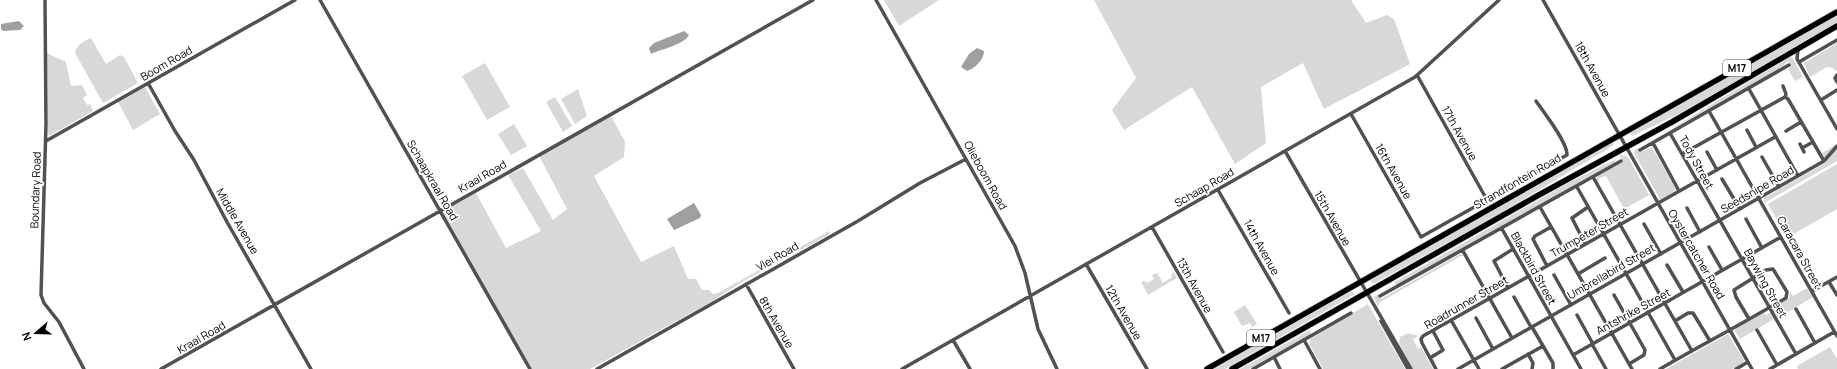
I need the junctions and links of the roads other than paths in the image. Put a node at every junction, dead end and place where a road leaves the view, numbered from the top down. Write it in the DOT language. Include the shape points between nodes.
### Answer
graph roads {
  1 [pos="45,0"];
  2 [pos="295,0"];
  3 [pos="320,0"];
  4 [pos="813,0"];
  5 [pos="876,0"];
  6 [pos="1499,0"];
  7 [pos="1543,0"];
  8 [pos="1837,12"];
  9 [pos="1837,26"];
  10 [pos="1837,40"];
  11 [pos="1799,47"];
  12 [pos="1785,54"];
  13 [pos="1798,61"];
  14 [pos="1789,65"];
  15 [pos="1417,75"];
  16 [pos="1837,75"];
  17 [pos="1837,82"];
  18 [pos="148,83"];
  19 [pos="1783,86"];
  20 [pos="1749,89"];
  21 [pos="1837,90"];
  22 [pos="1785,97"];
  23 [pos="1821,100"];
  24 [pos="1536,102"];
  25 [pos="1760,110"];
  26 [pos="1709,111"];
  27 [pos="1351,114"];
  28 [pos="1802,122"];
  29 [pos="1837,129"];
  30 [pos="1747,130"];
  31 [pos="1786,130"];
  32 [pos="1721,132"];
  33 [pos="1670,133"];
  34 [pos="1619,134"];
  35 [pos="1775,136"];
  36 [pos="46,141"];
  37 [pos="1813,142"];
  38 [pos="1653,143"];
  39 [pos="1800,144"];
  40 [pos="1837,146"];
  41 [pos="1626,147"];
  42 [pos="1756,147"];
  43 [pos="1802,148"];
  44 [pos="1640,150"];
  45 [pos="1285,151"];
  46 [pos="1707,152"];
  47 [pos="1804,152"];
  48 [pos="1682,154"];
  49 [pos="1762,157"];
  50 [pos="966,159"];
  51 [pos="1736,159"];
  52 [pos="1621,161"];
  53 [pos="1824,161"];
  54 [pos="1717,170"];
  55 [pos="1798,176"];
  56 [pos="1593,177"];
  57 [pos="1722,179"];
  58 [pos="1697,181"];
  59 [pos="1577,187"];
  60 [pos="1779,187"];
  61 [pos="1218,190"];
  62 [pos="1679,191"];
  63 [pos="1759,198"];
  64 [pos="1488,200"];
  65 [pos="1658,204"];
  66 [pos="1540,207"];
  67 [pos="1588,207"];
  68 [pos="1687,208"];
  69 [pos="1740,209"];
  70 [pos="440,211"];
  71 [pos="1746,219"];
  72 [pos="1720,220"];
  73 [pos="1644,224"];
  74 [pos="1620,225"];
  75 [pos="1152,227"];
  76 [pos="1552,227"];
  77 [pos="1502,229"];
  78 [pos="1700,232"];
  79 [pos="1604,234"];
  80 [pos="1781,237"];
  81 [pos="1680,243"];
  82 [pos="1585,244"];
  83 [pos="1709,247"];
  84 [pos="1762,248"];
  85 [pos="1513,249"];
  86 [pos="1463,251"];
  87 [pos="1567,254"];
  88 [pos="1661,254"];
  89 [pos="1605,258"];
  90 [pos="1742,259"];
  91 [pos="1086,264"];
  92 [pos="1642,264"];
  93 [pos="1667,265"];
  94 [pos="1547,266"];
  95 [pos="1722,270"];
  96 [pos="1626,273"];
  97 [pos="1578,274"];
  98 [pos="1554,275"];
  99 [pos="1529,277"];
  100 [pos="1837,277"];
  101 [pos="1753,278"];
  102 [pos="1360,282"];
  103 [pos="1702,282"];
  104 [pos="1829,282"];
  105 [pos="746,284"];
  106 [pos="1508,288"];
  107 [pos="1367,292"];
  108 [pos="1683,292"];
  109 [pos="1812,292"];
  110 [pos="1590,294"];
  111 [pos="1614,295"];
  112 [pos="1837,295"];
  113 [pos="1030,296"];
  114 [pos="1380,296"];
  115 [pos="1514,297"];
  116 [pos="1490,299"];
  117 [pos="1665,303"];
  118 [pos="275,305"];
  119 [pos="1571,305"];
  120 [pos="1769,308"];
  121 [pos="1796,309"];
  122 [pos="1378,311"];
  123 [pos="1648,312"];
  124 [pos="1289,313"];
  125 [pos="1351,314"];
  126 [pos="1577,315"];
  127 [pos="1551,316"];
  128 [pos="1476,318"];
  129 [pos="1749,319"];
  130 [pos="1451,320"];
  131 [pos="1675,321"];
  132 [pos="1630,323"];
  133 [pos="1532,327"];
  134 [pos="1730,330"];
  135 [pos="1757,330"];
  136 [pos="1433,331"];
  137 [pos="1834,332"];
  138 [pos="1612,333"];
  139 [pos="1837,336"];
  140 [pos="1512,338"];
  141 [pos="953,340"];
  142 [pos="1304,340"];
  143 [pos="1710,341"];
  144 [pos="1815,343"];
  145 [pos="1592,344"];
  146 [pos="1543,346"];
  147 [pos="1493,349"];
  148 [pos="1692,351"];
  149 [pos="1223,352"];
  150 [pos="1528,354"];
  151 [pos="1796,354"];
  152 [pos="1573,355"];
  153 [pos="1274,358"];
  154 [pos="1430,358"];
  155 [pos="1474,360"];
  156 [pos="1675,360"];
  157 [pos="1748,362"];
  158 [pos="1629,364"];
  159 [pos="1776,365"];
  160 [pos="84,369"];
  161 [pos="161,369"];
  162 [pos="311,369"];
  163 [pos="530,369"];
  164 [pos="597,369"];
  165 [pos="794,369"];
  166 [pos="902,369"];
  167 [pos="970,369"];
  168 [pos="1057,369"];
  169 [pos="1147,369"];
  170 [pos="1207,369"];
  171 [pos="1232,369"];
  172 [pos="1253,369"];
  173 [pos="1280,369"];
  174 [pos="1320,369"];
  175 [pos="1408,369"];
  176 [pos="1411,369"];
  177 [pos="1436,369"];
  178 [pos="1458,369"];
  179 [pos="1479,369"];
  180 [pos="1502,369"];
  181 [pos="1532,369"];
  182 [pos="1553,369"];
  183 [pos="1581,369"];
  184 [pos="1606,369"];
  185 [pos="1632,369"];
  186 [pos="1660,369"];
  187 [pos="1736,369"];
  188 [pos="1752,369"];
  189 [pos="1770,369"];
  1 -- 36 [label="street, Boundary Road"];
  2 -- 18 [label="street, Boom Road"];
  3 -- 70 [label="street, Schaapkraal Road"];
  4 -- 70 [label="street, Kraal Road"];
  5 -- 50 [label="street, Olieboom Road"];
  6 -- 15 [label="street, Schaap Road"];
  7 -- 34 [label="street, 18th Avenue"];
  8 -- 34 [label="main road, Strandfontein Road / M17"];
  9 -- 11 [label="main road, Strandfontein Road / M17"];
  10 -- 13 [label="street"];
  11 -- 12 [label="main road, Strandfontein Road / M17"];
  11 -- 13 [label="street"];
  12 -- 13 [label="street"];
  12 -- 41 [label="main road, Strandfontein Road / M17"];
  13 -- 23 [label="street"];
  14 -- 20 [label="street"];
  15 -- 27 [label="street, Schaap Road"];
  15 -- 64 [label="street, 17th Avenue"];
  16 -- 17 [label="street"];
  18 -- 36 [label="street, Boom Road"];
  18 -- 118 [label="street, Middle Avenue"];
  19 -- 22 [label="street" via="1786,91"];
  20 -- 25 [label="street"];
  20 -- 26 [label="street"];
  21 -- 23 [label="street"];
  22 -- 25 [label="street"];
  22 -- 28 [label="street"];
  23 -- 29 [label="street"];
  24 -- 64 [label="street" via="1546,114 1567,154"];
  25 -- 32 [label="street"];
  25 -- 35 [label="street"];
  26 -- 32 [label="street, Caracara Street"];
  26 -- 33 [label="street"];
  27 -- 45 [label="street, Schaap Road"];
  27 -- 64 [label="street, 16th Avenue" via="1421,237"];
  28 -- 31 [label="street"];
  28 -- 37 [label="street"];
  30 -- 42 [label="street"];
  32 -- 48 [label="street"];
  32 -- 51 [label="street, Caracara Street"];
  33 -- 38 [label="street"];
  33 -- 48 [label="street, Tody Street"];
  34 -- 41 [label="street, 18th Avenue"];
  34 -- 102 [label="main road, Strandfontein Road / M17"];
  35 -- 42 [label="street, Trumpeter Street"];
  35 -- 55 [label="street"];
  36 -- 160 [label="street, Boundary Road" via="41,295"];
  37 -- 43 [label="street"];
  37 -- 53 [label="street"];
  38 -- 44 [label="street"];
  38 -- 62 [label="street"];
  39 -- 43 [label="street"];
  40 -- 53 [label="street, Seedsnipe Road"];
  41 -- 65 [label="street, Oystercatcher Road"];
  41 -- 107 [label="main road, Strandfontein Road / M17"];
  42 -- 51 [label="street, Trumpeter Street"];
  43 -- 47 [label="street"];
  45 -- 61 [label="street, Schaap Road"];
  45 -- 102 [label="street, 15th Avenue"];
  46 -- 54 [label="street"];
  48 -- 58 [label="street, Tody Street"];
  49 -- 60 [label="street"];
  50 -- 105 [label="street, Vlei Road"];
  50 -- 113 [label="street, Olieboom Road" via="1015,246"];
  51 -- 54 [label="street, Trumpeter Street"];
  51 -- 63 [label="street, Caracara Street"];
  52 -- 56 [label="street"];
  53 -- 55 [label="street, Seedsnipe Road"];
  54 -- 58 [label="street, Trumpeter Street"];
  55 -- 60 [label="street, Seedsnipe Road"];
  56 -- 59 [label="street"];
  56 -- 74 [label="street"];
  57 -- 69 [label="street"];
  58 -- 62 [label="street, Trumpeter Street"];
  58 -- 72 [label="street, Tody Street"];
  59 -- 66 [label="street"];
  59 -- 67 [label="street"];
  60 -- 63 [label="street, Seedsnipe Road"];
  61 -- 75 [label="street, Schaap Road"];
  61 -- 124 [label="street, 14th Avenue"];
  62 -- 65 [label="street, Trumpeter Street"];
  63 -- 69 [label="street, Seedsnipe Road"];
  63 -- 80 [label="street, Caracara Street"];
  65 -- 74 [label="street, Trumpeter Street"];
  65 -- 81 [label="street, Oystercatcher Road"];
  66 -- 76 [label="street"];
  66 -- 77 [label="street"];
  67 -- 79 [label="street"];
  67 -- 82 [label="street" via="1572,218"];
  68 -- 78 [label="street"];
  69 -- 72 [label="street, Seedsnipe Road"];
  70 -- 118 [label="street, Kraal Road"];
  70 -- 163 [label="street, Schaapkraal Road"];
  71 -- 84 [label="street"];
  72 -- 78 [label="street, Seedsnipe Road"];
  72 -- 90 [label="street, Baywing Street"];
  73 -- 88 [label="street"];
  74 -- 79 [label="street, Trumpeter Street"];
  74 -- 92 [label="street"];
  75 -- 91 [label="street, Schaap Road"];
  75 -- 149 [label="street, 13th Avenue"];
  76 -- 87 [label="street"];
  76 -- 94 [label="street" via="1534,239"];
  77 -- 85 [label="street, Blackbird Street"];
  77 -- 86 [label="street"];
  78 -- 81 [label="street, Seedsnipe Road"];
  79 -- 82 [label="street, Trumpeter Street"];
  79 -- 96 [label="street"];
  80 -- 84 [label="street, Antshrike Street"];
  80 -- 109 [label="street, Caracara Street"];
  81 -- 88 [label="street, Umbrellabird Street"];
  81 -- 103 [label="street, Oystercatcher Road"];
  82 -- 87 [label="street, Trumpeter Street"];
  83 -- 95 [label="street"];
  84 -- 90 [label="street, Antshrike Street"];
  85 -- 99 [label="street, Blackbird Street"];
  85 -- 106 [label="street" via="1494,261"];
  86 -- 114 [label="street"];
  86 -- 116 [label="street"];
  87 -- 94 [label="street, Trumpeter Street"];
  87 -- 97 [label="street"];
  88 -- 92 [label="street, Umbrellabird Street"];
  89 -- 97 [label="street"];
  90 -- 95 [label="street, Antshrike Street"];
  90 -- 101 [label="street, Baywing Street"];
  91 -- 113 [label="street, Schaap Road"];
  91 -- 169 [label="street, 12th Avenue"];
  92 -- 96 [label="street, Umbrellabird Street"];
  92 -- 117 [label="street"];
  93 -- 108 [label="street"];
  94 -- 99 [label="street, Trumpeter Street"];
  95 -- 103 [label="street, Antshrike Street"];
  96 -- 110 [label="street, Umbrellabird Street"];
  96 -- 123 [label="street"];
  97 -- 110 [label="street"];
  98 -- 119 [label="street"];
  99 -- 106 [label="street, Roadrunner Street"];
  99 -- 127 [label="street, Blackbird Street"];
  100 -- 104 [label="street"];
  101 -- 120 [label="street, Baywing Street"];
  101 -- 120 [label="street" via="1773,269 1787,292 1786,298"];
  101 -- 129 [label="street" via="1735,288 1734,292"];
  102 -- 107 [label="street, 15th Avenue"];
  102 -- 170 [label="main road, Strandfontein Road / M17"];
  103 -- 108 [label="street, Antshrike Street"];
  103 -- 134 [label="street, Oystercatcher Road"];
  104 -- 109 [label="street"];
  104 -- 112 [label="street"];
  105 -- 164 [label="street, Vlei Road"];
  105 -- 165 [label="street, 8th Avenue"];
  106 -- 116 [label="street, Roadrunner Street"];
  107 -- 122 [label="street, 15th Avenue"];
  107 -- 171 [label="main road, Strandfontein Road / M17"];
  108 -- 117 [label="street, Antshrike Street"];
  109 -- 137 [label="street, Caracara Street"];
  110 -- 119 [label="street, Umbrellabird Street"];
  110 -- 138 [label="street"];
  111 -- 132 [label="street"];
  113 -- 141 [label="street, Schaap Road"];
  113 -- 168 [label="street, Olieboom Road" via="1039,332"];
  115 -- 133 [label="street"];
  116 -- 130 [label="street, Roadrunner Street"];
  116 -- 140 [label="street"];
  117 -- 123 [label="street, Antshrike Street"];
  117 -- 131 [label="street"];
  118 -- 161 [label="street, Kraal Road"];
  118 -- 162 [label="street, Middle Avenue"];
  119 -- 127 [label="street, Umbrellabird Street"];
  120 -- 129 [label="street"];
  120 -- 151 [label="street, Baywing Street"];
  121 -- 144 [label="street"];
  122 -- 175 [label="street" via="1385,329"];
  122 -- 176 [label="street"];
  123 -- 132 [label="street, Antshrike Street"];
  123 -- 156 [label="street"];
  125 -- 142 [label="street"];
  126 -- 145 [label="street"];
  127 -- 133 [label="street, Umbrellabird Street"];
  127 -- 152 [label="street, Blackbird Street"];
  128 -- 147 [label="street"];
  129 -- 134 [label="street"];
  130 -- 136 [label="street, Roadrunner Street"];
  130 -- 155 [label="street"];
  131 -- 143 [label="street" via="1688,313 1693,313"];
  131 -- 148 [label="street"];
  132 -- 138 [label="street, Antshrike Street"];
  132 -- 158 [label="street" via="1646,352"];
  133 -- 140 [label="street, Umbrellabird Street"];
  133 -- 146 [label="street"];
  134 -- 143 [label="street"];
  134 -- 157 [label="street, Oystercatcher Road"];
  135 -- 159 [label="street"];
  136 -- 154 [label="street, Roadrunner Street" via="1421,339"];
  136 -- 154 [label="street" via="1443,350"];
  137 -- 139 [label="street, Caracara Street"];
  137 -- 144 [label="street"];
  138 -- 145 [label="street, Antshrike Street"];
  138 -- 158 [label="street"];
  140 -- 147 [label="street, Umbrellabird Street"];
  141 -- 166 [label="street, Schaap Road"];
  141 -- 167 [label="street"];
  142 -- 153 [label="street"];
  142 -- 174 [label="street"];
  143 -- 148 [label="street"];
  144 -- 151 [label="street"];
  145 -- 152 [label="street, Antshrike Street"];
  145 -- 184 [label="street"];
  146 -- 150 [label="street"];
  146 -- 182 [label="street" via="1554,365"];
  147 -- 155 [label="street, Umbrellabird Street"];
  148 -- 156 [label="street"];
  150 -- 180 [label="street"];
  150 -- 181 [label="street" via="1533,363"];
  151 -- 159 [label="street"];
  152 -- 183 [label="street, Blackbird Street"];
  153 -- 172 [label="street"];
  153 -- 173 [label="street"];
  154 -- 177 [label="street, Roadrunner Street"];
  155 -- 178 [label="street, Umbrellabird Street"];
  155 -- 179 [label="street"];
  156 -- 186 [label="street"];
  157 -- 187 [label="street"];
  157 -- 188 [label="street, Oystercatcher Road"];
  158 -- 185 [label="street"];
  159 -- 189 [label="street"];
}
